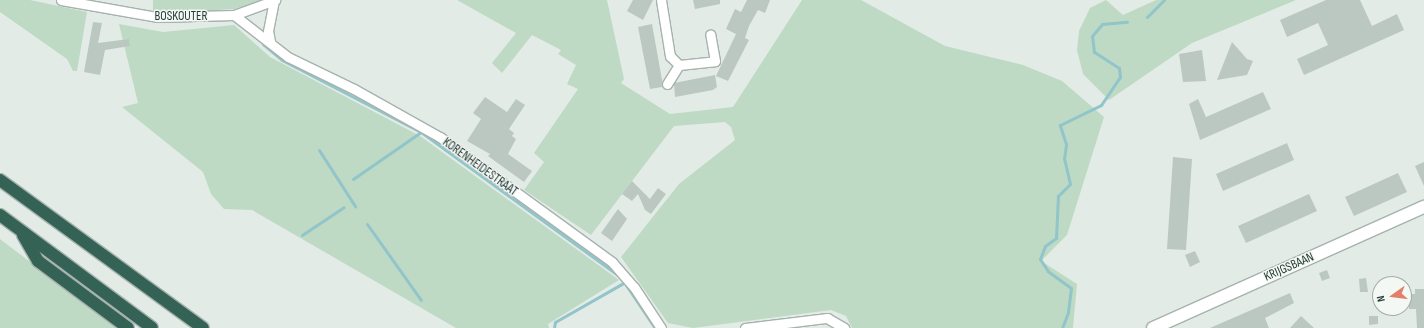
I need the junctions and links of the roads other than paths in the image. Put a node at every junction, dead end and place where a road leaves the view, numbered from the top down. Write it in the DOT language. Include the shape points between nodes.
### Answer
graph roads {
  1 [pos="61,0"];
  2 [pos="274,0"];
  3 [pos="661,0"];
  4 [pos="234,15"];
  5 [pos="710,34"];
  6 [pos="270,41"];
  7 [pos="679,65"];
  8 [pos="667,84"];
  9 [pos="0,180"];
  10 [pos="1424,207"];
  11 [pos="0,215"];
  12 [pos="21,231"];
  13 [pos="128,328"];
  14 [pos="152,328"];
  15 [pos="203,328"];
  16 [pos="661,328"];
  17 [pos="745,328"];
  18 [pos="844,328"];
  19 [pos="1153,328"];
  1 -- 4 [label="street, BOSKOUTER" via="157,17"];
  2 -- 4 [label="street, BOSKOUTER"];
  2 -- 6 [label="street" via="268,31"];
  3 -- 7 [label="street" via="670,56"];
  4 -- 6 [label="street, KORENHEIDESTRAAT"];
  5 -- 7 [label="street" via="715,61"];
  6 -- 16 [label="street, KORENHEIDESTRAAT" via="288,57 354,89 440,137 612,262 634,287"];
  7 -- 8 [label="street"];
  9 -- 15 [label="highway"];
  10 -- 19 [label="main road, KRIJGSBAAN"];
  11 -- 12 [label="highway"];
  12 -- 13 [label="highway" via="38,261"];
  12 -- 14 [label="highway"];
  17 -- 18 [label="street" via="827,318"];
}
